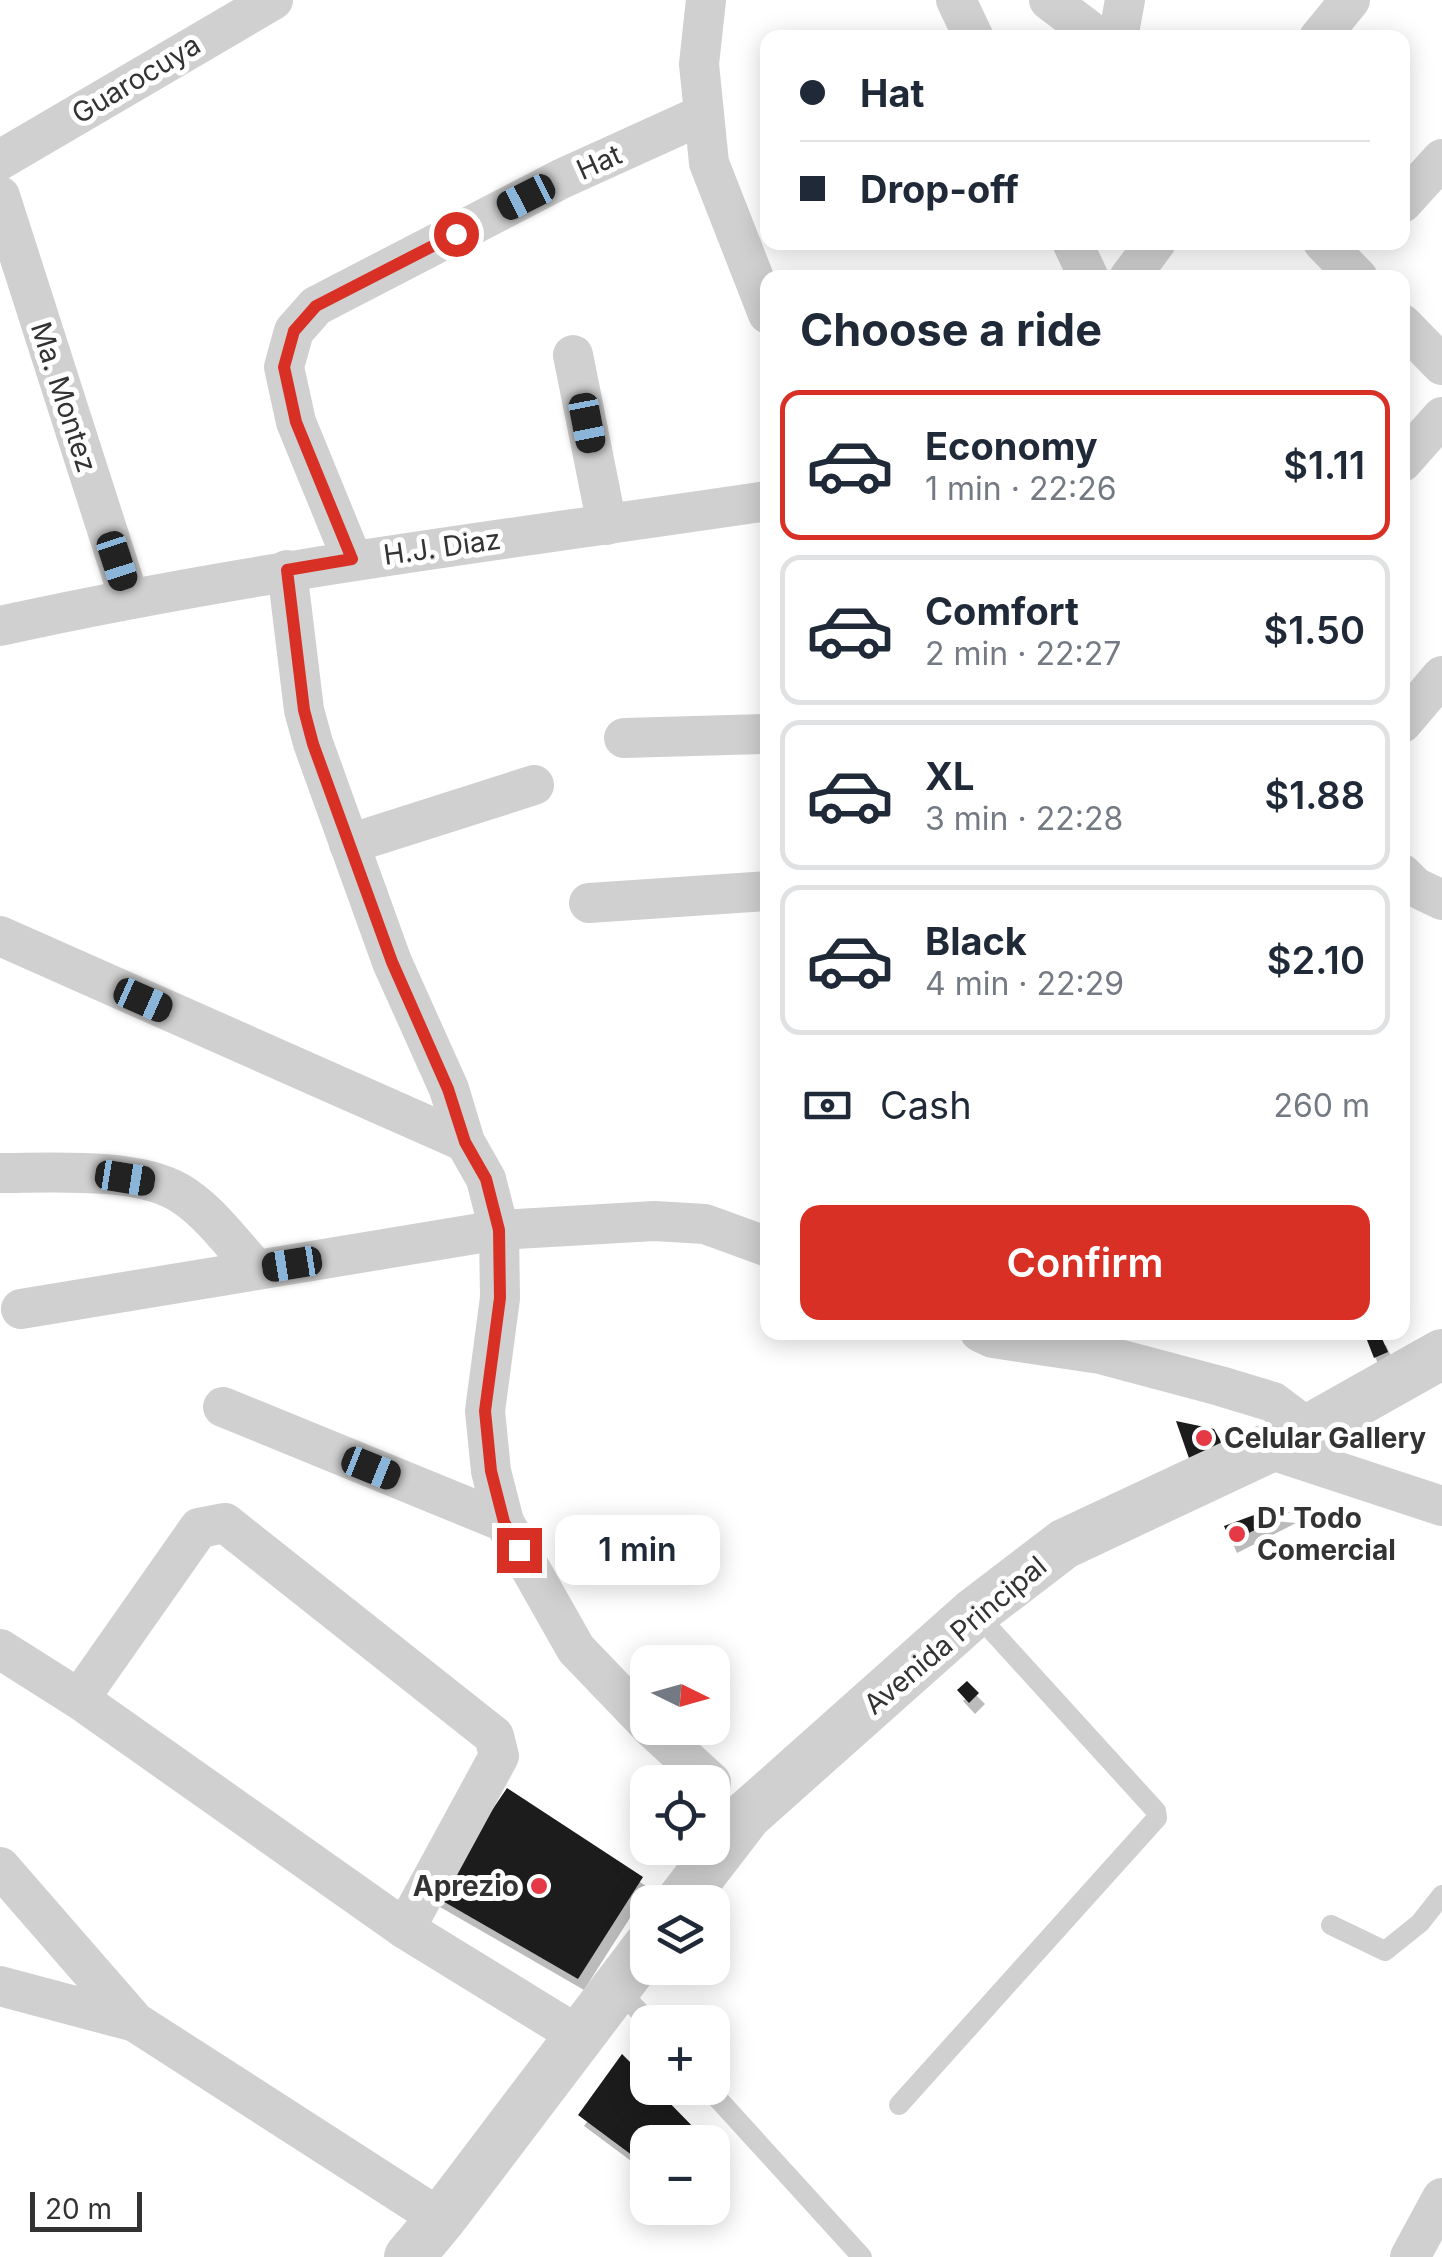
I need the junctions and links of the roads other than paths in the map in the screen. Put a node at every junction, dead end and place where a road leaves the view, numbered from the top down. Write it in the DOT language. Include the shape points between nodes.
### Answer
graph roads {
  1 [pos="274,0"];
  2 [pos="706,0"];
  3 [pos="956,0"];
  4 [pos="1050,0"];
  5 [pos="1125,0"];
  6 [pos="1350,0"];
  7 [pos="970,30"];
  8 [pos="1089,30"];
  9 [pos="1119,30"];
  10 [pos="1326,30"];
  11 [pos="702,115"];
  12 [pos="1442,159"];
  13 [pos="0,160"];
  14 [pos="1410,194"];
  15 [pos="0,196"];
  16 [pos="760,294"];
  17 [pos="1410,332"];
  18 [pos="573,354"];
  19 [pos="1442,364"];
  20 [pos="1442,416"];
  21 [pos="1410,453"];
  22 [pos="760,502"];
  23 [pos="607,525"];
  24 [pos="352,559"];
  25 [pos="287,570"];
  26 [pos="129,598"];
  27 [pos="0,626"];
  28 [pos="1442,676"];
  29 [pos="1410,714"];
  30 [pos="760,734"];
  31 [pos="624,738"];
  32 [pos="534,786"];
  33 [pos="350,844"];
  34 [pos="1410,881"];
  35 [pos="760,891"];
  36 [pos="1442,900"];
  37 [pos="589,903"];
  38 [pos="0,936"];
  39 [pos="465,1142"];
  40 [pos="0,1173"];
  41 [pos="499,1230"];
  42 [pos="760,1244"];
  43 [pos="256,1269"];
  44 [pos="21,1309"];
  45 [pos="1044,1340"];
  46 [pos="1442,1354"];
  47 [pos="223,1407"];
  48 [pos="1288,1438"];
  49 [pos="1442,1506"];
  50 [pos="504,1522"];
  51 [pos="975,1612"];
  52 [pos="0,1649"];
  53 [pos="79,1699"];
  54 [pos="630,1705"];
  55 [pos="671,1745"];
  56 [pos="692,1765"];
  57 [pos="730,1790"];
  58 [pos="0,1866"];
  59 [pos="1442,1895"];
  60 [pos="1331,1925"];
  61 [pos="405,1928"];
  62 [pos="0,1986"];
  63 [pos="630,2007"];
  64 [pos="134,2022"];
  65 [pos="579,2036"];
  66 [pos="723,2105"];
  67 [pos="898,2105"];
  68 [pos="1442,2198"];
  69 [pos="441,2220"];
  70 [pos="409,2257"];
  71 [pos="862,2257"];
  72 [pos="1410,2257"];
  1 -- 13 [label="street, Guarocuya"];
  2 -- 11 [label="street"];
  3 -- 7 [label="street"];
  4 -- 8 [label="street"];
  5 -- 9 [label="street"];
  6 -- 10 [label="street"];
  11 -- 16 [label="street" via="709,163"];
  11 -- 24 [label="street, Hat" via="560,179 316,306 294,331 284,367 296,422"];
  12 -- 14 [label="street"];
  15 -- 26 [label="street, Ma. Montez"];
  17 -- 19 [label="street"];
  18 -- 23 [label="street"];
  20 -- 21 [label="street"];
  22 -- 23 [label="street, H.J. Diaz"];
  23 -- 24 [label="street, H.J. Diaz"];
  24 -- 25 [label="street, H.J. Diaz"];
  25 -- 26 [label="street, H.J. Diaz"];
  25 -- 33 [label="street" via="304,710"];
  26 -- 27 [label="street, H.J. Diaz"];
  28 -- 29 [label="street"];
  30 -- 31 [label="street"];
  32 -- 33 [label="street"];
  33 -- 39 [label="street"];
  34 -- 36 [label="street"];
  35 -- 37 [label="street"];
  38 -- 39 [label="street"];
  39 -- 41 [label="street" via="486,1179"];
  40 -- 43 [label="street" via="96,1174 176,1191"];
  41 -- 42 [label="street" via="654,1221 705,1224"];
  41 -- 43 [label="street"];
  41 -- 50 [label="street" via="500,1298 485,1411"];
  43 -- 44 [label="street"];
  45 -- 48 [label="street" via="1273,1402"];
  46 -- 48 [label="street, Avenida Principal"];
  47 -- 50 [label="street"];
  48 -- 49 [label="street"];
  48 -- 51 [label="street, Avenida Principal" via="1064,1544"];
  50 -- 54 [label="street" via="576,1649"];
  51 -- 57 [label="street, Avenida Principal"];
  51 -- 67 [label="lane" via="1157,1818"];
  52 -- 53 [label="street"];
  53 -- 61 [label="street"];
  53 -- 61 [label="street" via="199,1528 225,1523 494,1736 500,1756"];
  55 -- 56 [label="street"];
  58 -- 64 [label="street"];
  59 -- 60 [label="lane" via="1386,1951"];
  61 -- 65 [label="street"];
  62 -- 64 [label="street"];
  63 -- 65 [label="street"];
  64 -- 69 [label="street"];
  65 -- 69 [label="street"];
  66 -- 71 [label="lane"];
  68 -- 72 [label="street"];
  69 -- 70 [label="street"];
}
